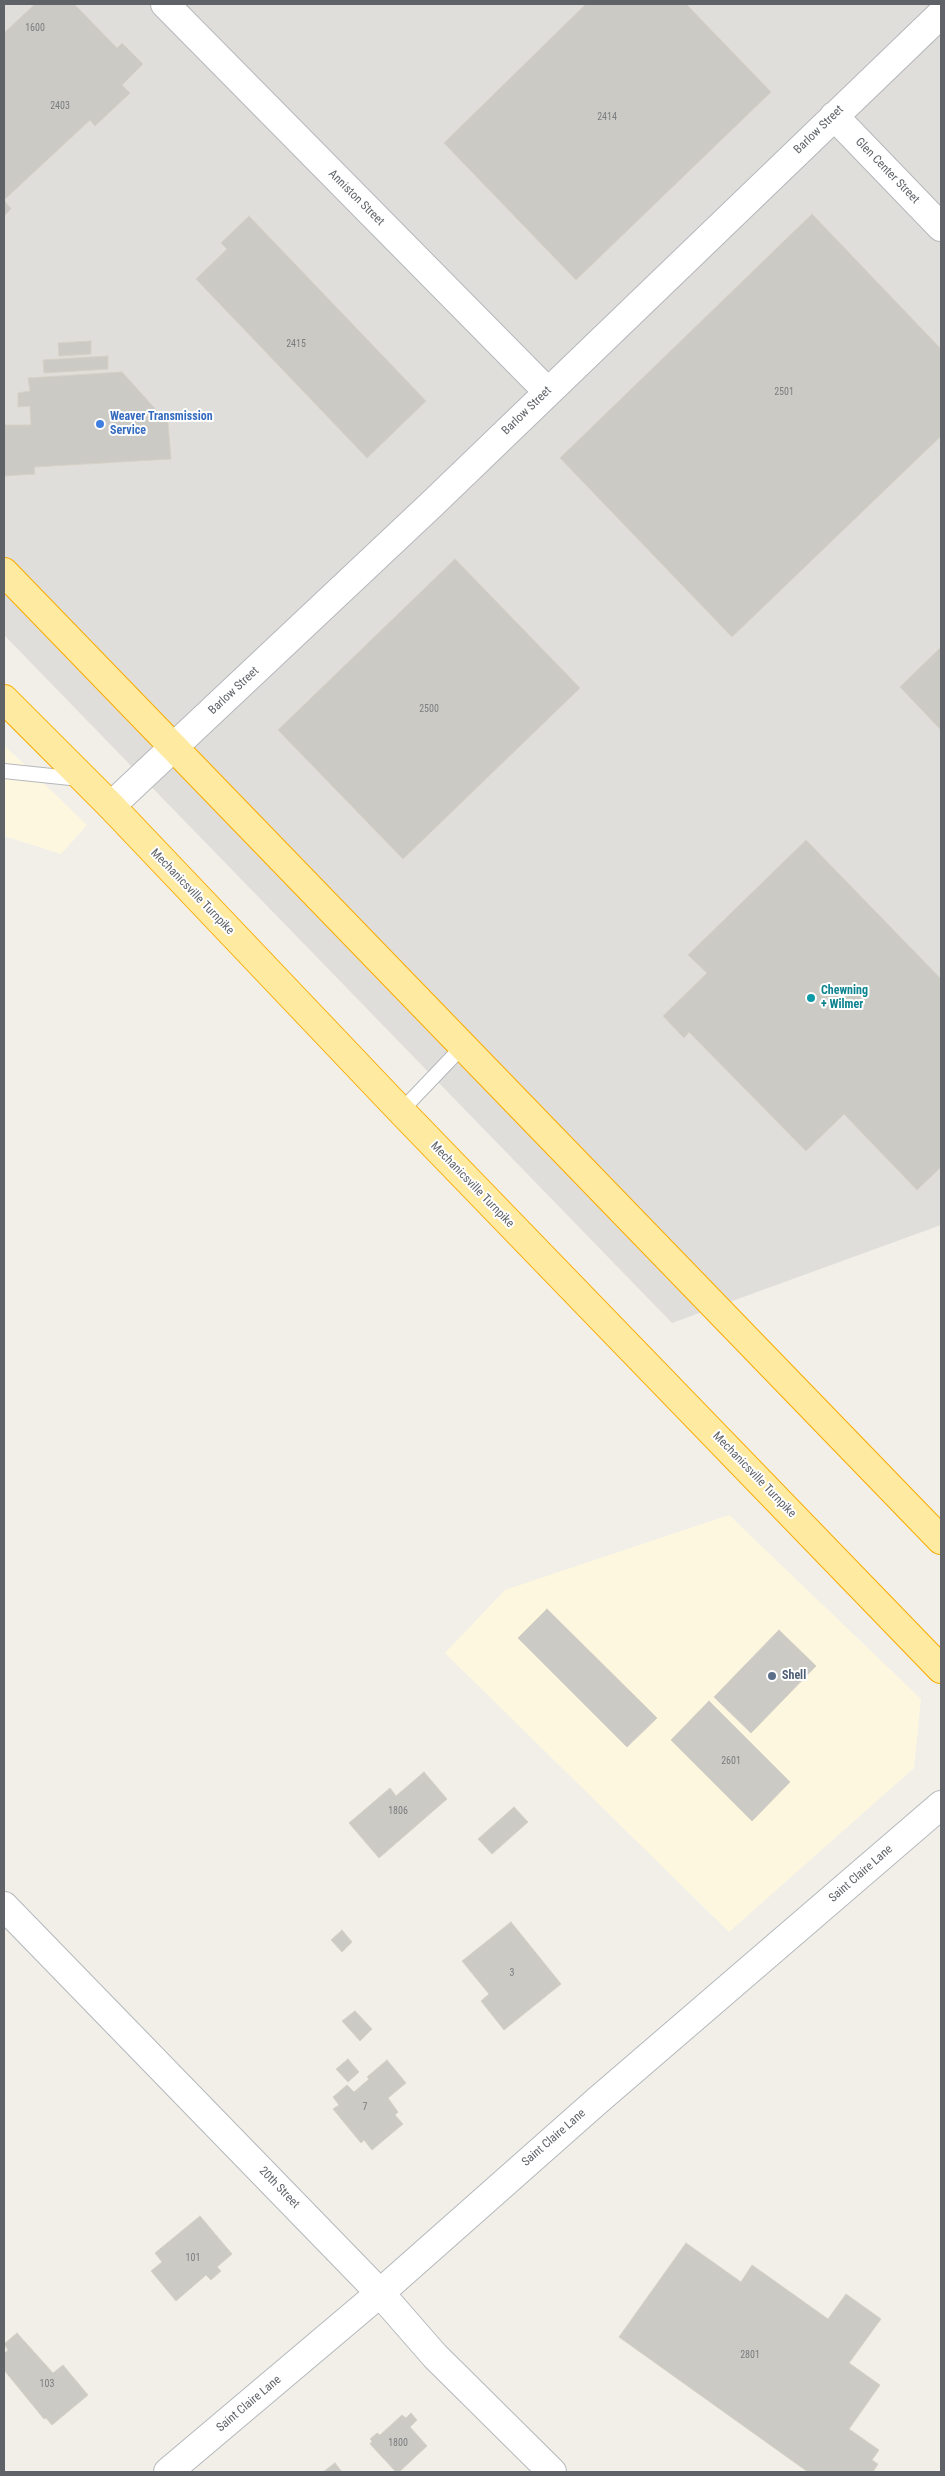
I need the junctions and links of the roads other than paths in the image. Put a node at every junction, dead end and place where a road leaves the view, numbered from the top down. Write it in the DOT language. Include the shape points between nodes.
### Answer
graph roads {
  1 [pos="164,4"];
  2 [pos="941,14"];
  3 [pos="834,116"];
  4 [pos="941,227"];
  5 [pos="547,392"];
  6 [pos="4,572"];
  7 [pos="4,699"];
  8 [pos="174,747"];
  9 [pos="4,772"];
  10 [pos="84,779"];
  11 [pos="111,806"];
  12 [pos="463,1046"];
  13 [pos="401,1111"];
  14 [pos="941,1540"];
  15 [pos="941,1668"];
  16 [pos="941,1806"];
  17 [pos="4,1906"];
  18 [pos="380,2293"];
  19 [pos="168,2472"];
  20 [pos="552,2472"];
  1 -- 5 [label="street, Anniston Street"];
  2 -- 3 [label="street, Barlow Street"];
  3 -- 4 [label="street, Glen Center Street"];
  3 -- 5 [label="street, Barlow Street"];
  5 -- 8 [label="street, Barlow Street"];
  6 -- 8 [label="highway"];
  7 -- 10 [label="highway, Mechanicsville Turnpike"];
  8 -- 11 [label="street, Barlow Street"];
  8 -- 12 [label="highway"];
  9 -- 10 [label="lane"];
  10 -- 11 [label="highway, Mechanicsville Turnpike"];
  11 -- 13 [label="highway, Mechanicsville Turnpike"];
  12 -- 13 [label="lane"];
  12 -- 14 [label="highway"];
  13 -- 15 [label="highway, Mechanicsville Turnpike"];
  16 -- 18 [label="street, Saint Claire Lane" via="552,2140"];
  17 -- 18 [label="street, 20th Street"];
  18 -- 19 [label="street, Saint Claire Lane"];
  18 -- 20 [label="street, 20th Street" via="435,2356"];
}
